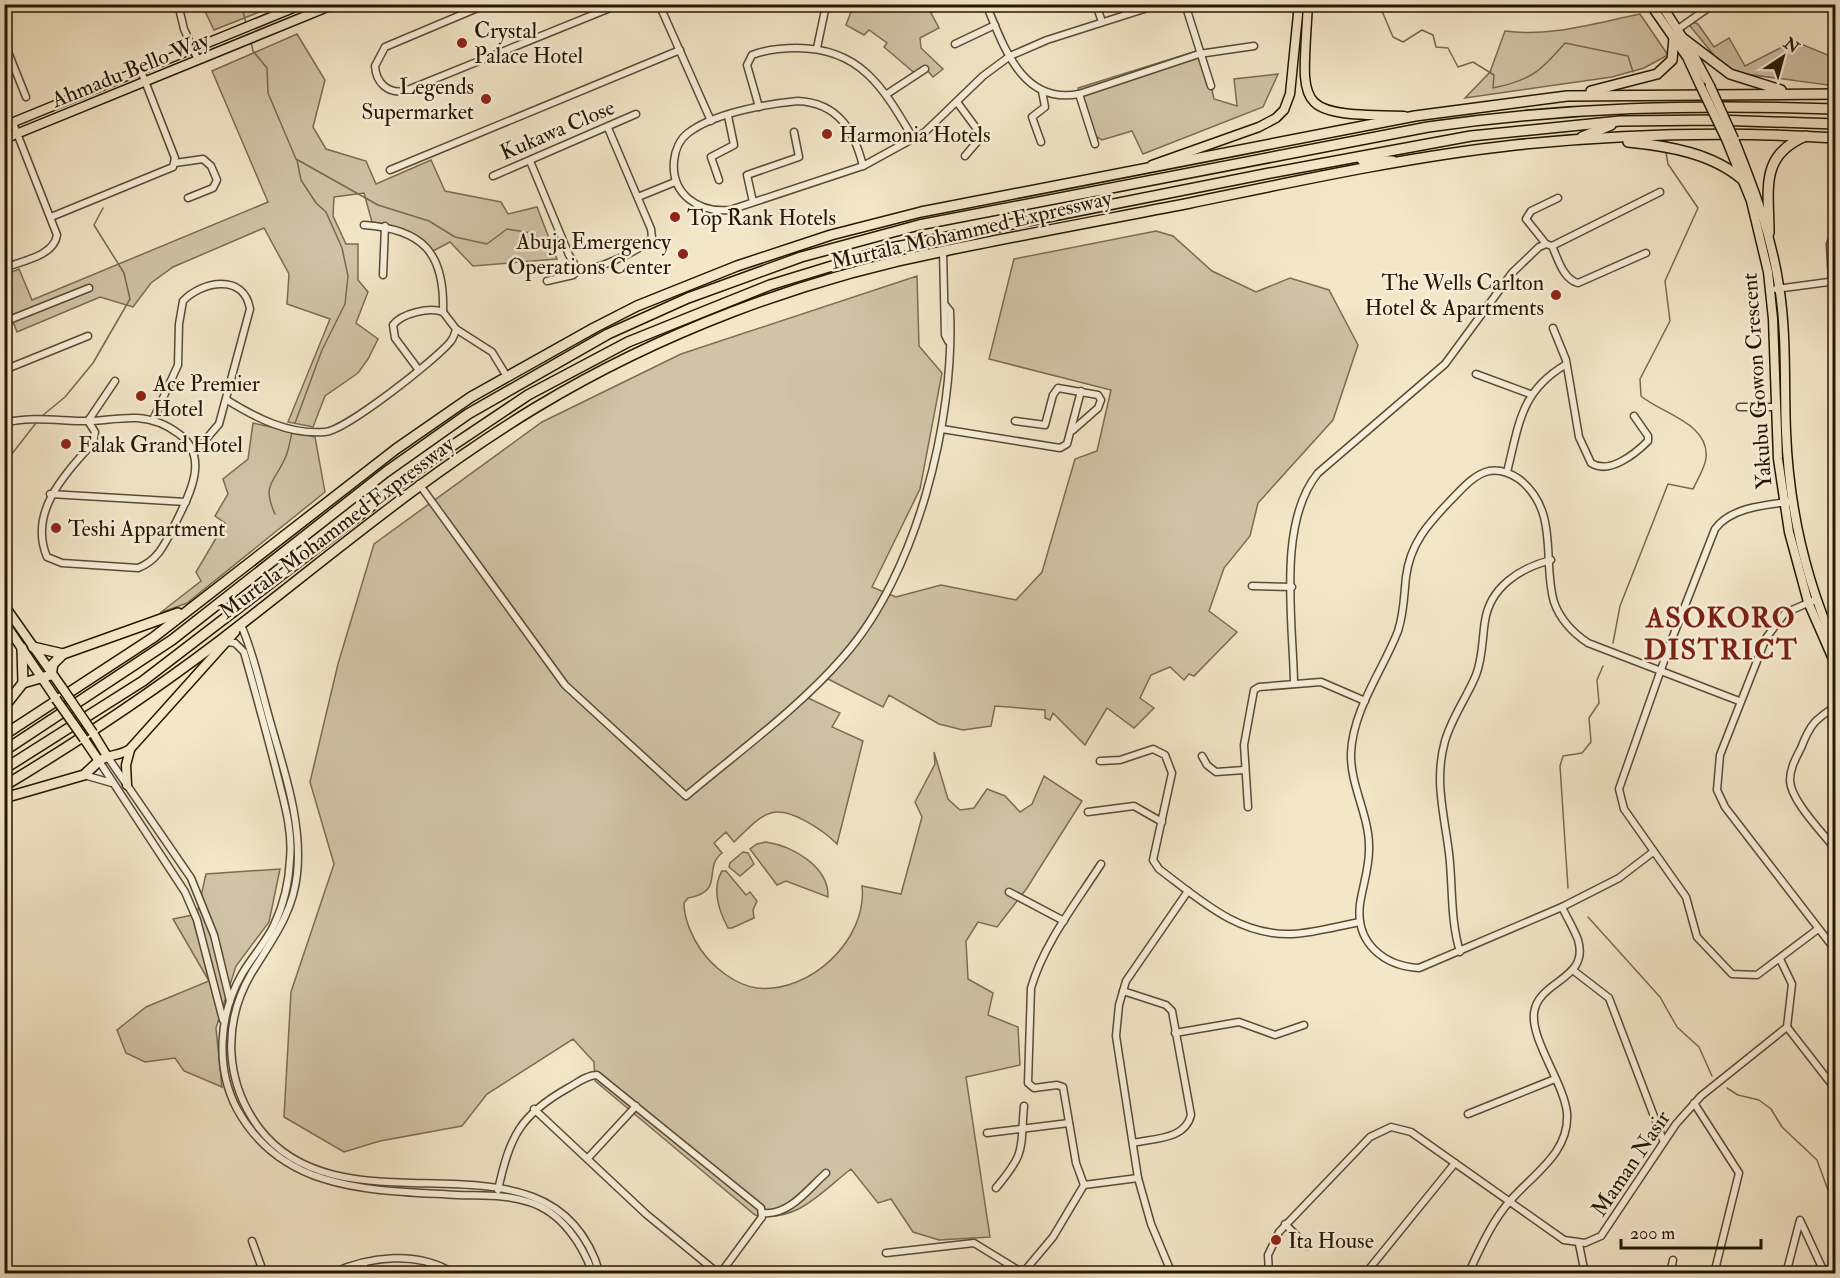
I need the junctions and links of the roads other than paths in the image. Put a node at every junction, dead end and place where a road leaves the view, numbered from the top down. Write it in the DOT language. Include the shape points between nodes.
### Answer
graph roads {
  1 [pos="178,4"];
  2 [pos="303,4"];
  3 [pos="335,4"];
  4 [pos="487,4"];
  5 [pos="620,4"];
  6 [pos="659,4"];
  7 [pos="986,4"];
  8 [pos="1096,4"];
  9 [pos="1160,4"];
  10 [pos="1185,4"];
  11 [pos="1299,4"];
  12 [pos="1308,4"];
  13 [pos="1650,4"];
  14 [pos="1661,4"];
  15 [pos="1714,4"];
  16 [pos="1827,4"];
  17 [pos="825,10"];
  18 [pos="1836,10"];
  19 [pos="1102,22"];
  20 [pos="995,25"];
  21 [pos="1679,36"];
  22 [pos="4,42"];
  23 [pos="955,44"];
  24 [pos="1254,46"];
  25 [pos="817,48"];
  26 [pos="193,49"];
  27 [pos="680,50"];
  28 [pos="1199,54"];
  29 [pos="1010,56"];
  30 [pos="198,60"];
  31 [pos="925,69"];
  32 [pos="141,71"];
  33 [pos="145,82"];
  34 [pos="1211,86"];
  35 [pos="1041,92"];
  36 [pos="887,94"];
  37 [pos="1078,94"];
  38 [pos="1636,94"];
  39 [pos="1795,94"];
  40 [pos="1835,94"];
  41 [pos="1567,96"];
  42 [pos="26,97"];
  43 [pos="957,102"];
  44 [pos="1696,106"];
  45 [pos="759,107"];
  46 [pos="1836,109"];
  47 [pos="636,114"];
  48 [pos="728,116"];
  49 [pos="1415,116"];
  50 [pos="1403,118"];
  51 [pos="711,121"];
  52 [pos="1620,121"];
  53 [pos="1742,121"];
  54 [pos="9,124"];
  55 [pos="1836,124"];
  56 [pos="608,128"];
  57 [pos="794,132"];
  58 [pos="18,134"];
  59 [pos="1790,134"];
  60 [pos="1806,136"];
  61 [pos="914,138"];
  62 [pos="1836,138"];
  63 [pos="4,139"];
  64 [pos="1602,139"];
  65 [pos="1730,139"];
  66 [pos="1357,140"];
  67 [pos="1575,141"];
  68 [pos="1041,142"];
  69 [pos="1095,144"];
  70 [pos="965,156"];
  71 [pos="1342,159"];
  72 [pos="530,161"];
  73 [pos="1412,161"];
  74 [pos="175,163"];
  75 [pos="1173,163"];
  76 [pos="1234,164"];
  77 [pos="863,166"];
  78 [pos="1143,169"];
  79 [pos="390,170"];
  80 [pos="493,176"];
  81 [pos="719,180"];
  82 [pos="1743,180"];
  83 [pos="675,182"];
  84 [pos="1660,192"];
  85 [pos="638,197"];
  86 [pos="188,198"];
  87 [pos="1558,198"];
  88 [pos="753,202"];
  89 [pos="51,217"];
  90 [pos="364,225"];
  91 [pos="385,226"];
  92 [pos="1836,228"];
  93 [pos="1769,233"];
  94 [pos="831,235"];
  95 [pos="1549,245"];
  96 [pos="943,251"];
  97 [pos="1646,253"];
  98 [pos="801,256"];
  99 [pos="4,268"];
  100 [pos="578,270"];
  101 [pos="383,275"];
  102 [pos="547,281"];
  103 [pos="1834,281"];
  104 [pos="820,283"];
  105 [pos="770,285"];
  106 [pos="89,288"];
  107 [pos="1780,289"];
  108 [pos="1770,290"];
  109 [pos="637,306"];
  110 [pos="668,307"];
  111 [pos="444,312"];
  112 [pos="4,322"];
  113 [pos="1554,328"];
  114 [pos="456,329"];
  115 [pos="88,336"];
  116 [pos="1565,365"];
  117 [pos="584,366"];
  118 [pos="418,369"];
  119 [pos="4,370"];
  120 [pos="1476,374"];
  121 [pos="506,375"];
  122 [pos="115,381"];
  123 [pos="1081,391"];
  124 [pos="1530,394"];
  125 [pos="227,400"];
  126 [pos="536,407"];
  127 [pos="1740,407"];
  128 [pos="1776,407"];
  129 [pos="1634,416"];
  130 [pos="153,420"];
  131 [pos="88,421"];
  132 [pos="1015,421"];
  133 [pos="4,423"];
  134 [pos="942,429"];
  135 [pos="1070,433"];
  136 [pos="195,452"];
  137 [pos="1507,472"];
  138 [pos="419,484"];
  139 [pos="50,494"];
  140 [pos="186,502"];
  141 [pos="1787,502"];
  142 [pos="1551,560"];
  143 [pos="1252,586"];
  144 [pos="1292,587"];
  145 [pos="1813,601"];
  146 [pos="4,605"];
  147 [pos="186,610"];
  148 [pos="4,622"];
  149 [pos="241,625"];
  150 [pos="154,637"];
  151 [pos="223,641"];
  152 [pos="28,647"];
  153 [pos="1836,648"];
  154 [pos="63,654"];
  155 [pos="186,666"];
  156 [pos="1836,666"];
  157 [pos="128,671"];
  158 [pos="1660,671"];
  159 [pos="46,676"];
  160 [pos="143,681"];
  161 [pos="23,683"];
  162 [pos="1294,683"];
  163 [pos="1365,701"];
  164 [pos="1739,701"];
  165 [pos="1836,706"];
  166 [pos="4,707"];
  167 [pos="4,735"];
  168 [pos="130,749"];
  169 [pos="4,751"];
  170 [pos="1202,756"];
  171 [pos="103,758"];
  172 [pos="1100,761"];
  173 [pos="4,769"];
  174 [pos="1244,770"];
  175 [pos="84,775"];
  176 [pos="114,783"];
  177 [pos="127,785"];
  178 [pos="4,786"];
  179 [pos="284,787"];
  180 [pos="4,798"];
  181 [pos="1248,807"];
  182 [pos="1088,812"];
  183 [pos="1162,822"];
  184 [pos="1836,850"];
  185 [pos="1653,852"];
  186 [pos="1101,864"];
  187 [pos="1188,891"];
  188 [pos="1009,892"];
  189 [pos="1562,907"];
  190 [pos="1064,921"];
  191 [pos="1360,922"];
  192 [pos="1818,929"];
  193 [pos="1836,951"];
  194 [pos="1460,952"];
  195 [pos="1780,959"];
  196 [pos="1574,971"];
  197 [pos="1123,991"];
  198 [pos="230,1002"];
  199 [pos="234,1013"];
  200 [pos="224,1022"];
  201 [pos="1304,1025"];
  202 [pos="1787,1027"];
  203 [pos="1176,1033"];
  204 [pos="231,1035"];
  205 [pos="1555,1079"];
  206 [pos="1836,1090"];
  207 [pos="1694,1103"];
  208 [pos="636,1106"];
  209 [pos="1024,1106"];
  210 [pos="534,1109"];
  211 [pos="1468,1114"];
  212 [pos="1069,1123"];
  213 [pos="1024,1130"];
  214 [pos="987,1133"];
  215 [pos="1663,1140"];
  216 [pos="1133,1143"];
  217 [pos="588,1158"];
  218 [pos="1455,1163"];
  219 [pos="826,1173"];
  220 [pos="1138,1178"];
  221 [pos="1084,1185"];
  222 [pos="499,1187"];
  223 [pos="996,1188"];
  224 [pos="497,1196"];
  225 [pos="1510,1202"];
  226 [pos="763,1213"];
  227 [pos="1285,1224"];
  228 [pos="252,1241"];
  229 [pos="1579,1244"];
  230 [pos="1307,1246"];
  231 [pos="886,1253"];
  232 [pos="1673,1260"];
  233 [pos="363,1263"];
  234 [pos="1836,1268"];
  235 [pos="1824,1272"];
  236 [pos="1023,1273"];
  237 [pos="264,1274"];
  238 [pos="330,1274"];
  239 [pos="367,1274"];
  240 [pos="455,1274"];
  241 [pos="593,1274"];
  242 [pos="600,1274"];
  243 [pos="719,1274"];
  244 [pos="1172,1274"];
  245 [pos="1269,1274"];
  246 [pos="1365,1274"];
  247 [pos="1468,1274"];
  248 [pos="1585,1274"];
  249 [pos="1670,1274"];
  250 [pos="1714,1274"];
  251 [pos="1786,1274"];
  252 [pos="1797,1274"];
  1 -- 26 [label="street"];
  2 -- 26 [label="main road, Ahmadu Bello Way"];
  3 -- 30 [label="main road, Ahmadu Bello Way"];
  4 -- 5 [label="street" via="384,46 375,66 379,81 392,91 405,90"];
  6 -- 27 [label="street"];
  7 -- 20 [label="street"];
  8 -- 19 [label="street"];
  9 -- 19 [label="street"];
  10 -- 28 [label="street"];
  11 -- 78 [label="main road" via="1289,102 1284,110 1269,123"];
  12 -- 49 [label="main road" via="1304,80 1311,101 1317,107 1338,113"];
  13 -- 21 [label="main road, Yakubu Gowon Crescent"];
  14 -- 21 [label="main road, Yakubu Gowon Crescent"];
  15 -- 21 [label="street"];
  16 -- 18 [label="street"];
  17 -- 25 [label="street"];
  19 -- 29 [label="street"];
  20 -- 23 [label="street"];
  20 -- 29 [label="street"];
  21 -- 39 [label="highway" via="1730,74"];
  21 -- 41 [label="highway" via="1672,60 1657,75"];
  21 -- 65 [label="main road, Yakubu Gowon Crescent, bridge"];
  21 -- 65 [label="main road, Yakubu Gowon Crescent, bridge" via="1710,86"];
  22 -- 42 [label="street"];
  24 -- 28 [label="street"];
  25 -- 36 [label="street" via="857,65"];
  25 -- 45 [label="street" via="788,48 752,55 747,61 748,71"];
  26 -- 30 [label="street"];
  26 -- 32 [label="main road, Ahmadu Bello Way"];
  27 -- 51 [label="street"];
  27 -- 79 [label="street"];
  28 -- 34 [label="street"];
  28 -- 37 [label="street"];
  29 -- 35 [label="street"];
  29 -- 43 [label="street" via="982,76"];
  30 -- 33 [label="main road, Ahmadu Bello Way"];
  31 -- 36 [label="street"];
  32 -- 33 [label="street"];
  32 -- 54 [label="main road, Ahmadu Bello Way"];
  33 -- 58 [label="main road, Ahmadu Bello Way"];
  33 -- 74 [label="street"];
  35 -- 37 [label="street" via="1061,97"];
  35 -- 68 [label="street" via="1045,107 1032,117"];
  36 -- 61 [label="street"];
  37 -- 69 [label="street"];
  38 -- 39 [label="highway"];
  38 -- 41 [label="highway"];
  38 -- 44 [label="highway"];
  39 -- 40 [label="highway"];
  41 -- 49 [label="highway, Murtala Mohammed Expressway"];
  43 -- 61 [label="street"];
  43 -- 70 [label="street" via="982,136"];
  44 -- 46 [label="highway, Murtala Mohammed Expressway"];
  44 -- 66 [label="highway, Murtala Mohammed Expressway" via="1531,113"];
  45 -- 48 [label="street"];
  45 -- 77 [label="street" via="798,101 824,106 836,113 852,133"];
  47 -- 56 [label="street, Kukawa Close"];
  48 -- 51 [label="street"];
  48 -- 81 [label="street" via="734,145 711,156"];
  49 -- 50 [label="highway, Murtala Mohammed Expressway"];
  50 -- 66 [label="highway"];
  50 -- 75 [label="highway, Murtala Mohammed Expressway"];
  51 -- 83 [label="street" via="682,139 674,156"];
  52 -- 53 [label="highway, Murtala Mohammed Expressway"];
  52 -- 67 [label="highway"];
  52 -- 71 [label="highway, Murtala Mohammed Expressway" via="1471,136"];
  53 -- 55 [label="highway, Murtala Mohammed Expressway"];
  53 -- 59 [label="highway"];
  54 -- 58 [label="street"];
  56 -- 72 [label="street, Kukawa Close"];
  56 -- 85 [label="street"];
  57 -- 88 [label="street" via="799,157 747,175"];
  58 -- 63 [label="main road, Ahmadu Bello Way"];
  58 -- 89 [label="street"];
  59 -- 60 [label="highway, Murtala Mohammed Expressway"];
  59 -- 64 [label="highway, Murtala Mohammed Expressway" via="1686,133"];
  60 -- 62 [label="highway, Murtala Mohammed Expressway"];
  60 -- 93 [label="highway" via="1780,151 1773,162 1769,175"];
  61 -- 77 [label="street"];
  64 -- 67 [label="highway, Murtala Mohammed Expressway"];
  64 -- 82 [label="highway" via="1646,143 1703,157 1729,168"];
  65 -- 82 [label="main road, Yakubu Gowon Crescent"];
  65 -- 93 [label="main road, Yakubu Gowon Crescent" via="1758,195"];
  66 -- 76 [label="highway, Murtala Mohammed Expressway"];
  67 -- 73 [label="highway, Murtala Mohammed Expressway"];
  71 -- 73 [label="highway"];
  71 -- 105 [label="highway, Murtala Mohammed Expressway" via="891,248"];
  72 -- 80 [label="street, Kukawa Close"];
  72 -- 100 [label="street"];
  73 -- 96 [label="highway, Murtala Mohammed Expressway" via="1250,189"];
  74 -- 86 [label="street" via="203,159 211,165 217,180 213,188"];
  74 -- 89 [label="street" via="169,169"];
  75 -- 76 [label="highway"];
  75 -- 78 [label="highway, Murtala Mohammed Expressway"];
  76 -- 98 [label="highway, Murtala Mohammed Expressway" via="919,225"];
  77 -- 88 [label="street"];
  78 -- 94 [label="highway, Murtala Mohammed Expressway" via="921,212"];
  82 -- 108 [label="main road, Yakubu Gowon Crescent" via="1758,225"];
  83 -- 85 [label="street"];
  83 -- 88 [label="street" via="689,199 716,211"];
  84 -- 95 [label="street"];
  85 -- 100 [label="street" via="651,229 649,242 593,268"];
  87 -- 95 [label="street" via="1526,216"];
  89 -- 99 [label="street" via="57,235 53,247"];
  90 -- 91 [label="street"];
  91 -- 101 [label="street"];
  91 -- 111 [label="street" via="416,237 430,252 441,282"];
  92 -- 103 [label="street" via="1830,244"];
  93 -- 107 [label="main road, Yakubu Gowon Crescent"];
  94 -- 98 [label="highway"];
  94 -- 109 [label="highway, Murtala Mohammed Expressway" via="737,266"];
  95 -- 97 [label="street" via="1565,274 1578,283"];
  95 -- 144 [label="street" via="1539,247 1512,273 1445,364 1314,478 1303,495 1292,534"];
  96 -- 104 [label="highway, Murtala Mohammed Expressway"];
  96 -- 134 [label="street" via="945,306 950,311 951,335"];
  98 -- 110 [label="highway, Murtala Mohammed Expressway"];
  100 -- 102 [label="street" via="573,275"];
  103 -- 107 [label="street"];
  104 -- 105 [label="highway"];
  104 -- 126 [label="highway, Murtala Mohammed Expressway" via="710,320 615,364"];
  105 -- 117 [label="highway, Murtala Mohammed Expressway" via="638,338"];
  106 -- 112 [label="street"];
  107 -- 108 [label="street"];
  107 -- 141 [label="main road, Yakubu Gowon Crescent"];
  108 -- 128 [label="main road, Yakubu Gowon Crescent"];
  109 -- 110 [label="highway"];
  109 -- 121 [label="highway, Murtala Mohammed Expressway"];
  110 -- 157 [label="highway, Murtala Mohammed Expressway" via="608,334 468,414 386,472"];
  111 -- 114 [label="street"];
  111 -- 118 [label="street" via="430,310 402,317 393,325 395,338"];
  113 -- 116 [label="street"];
  114 -- 118 [label="street" via="450,342"];
  114 -- 121 [label="street" via="492,352"];
  115 -- 119 [label="street"];
  116 -- 124 [label="street"];
  116 -- 129 [label="street" via="1574,395 1579,437 1591,463 1601,467 1618,462 1648,441"];
  117 -- 126 [label="highway"];
  117 -- 160 [label="highway, Murtala Mohammed Expressway" via="528,395 434,458"];
  118 -- 125 [label="street" via="332,431 274,425"];
  120 -- 124 [label="street"];
  121 -- 147 [label="highway, Murtala Mohammed Expressway" via="396,449"];
  122 -- 131 [label="street"];
  123 -- 132 [label="street" via="1056,389 1045,425"];
  123 -- 135 [label="street"];
  123 -- 135 [label="street" via="1098,395 1100,404"];
  124 -- 137 [label="street"];
  125 -- 130 [label="street" via="250,309 240,288 225,282 186,297 181,304 178,365"];
  125 -- 136 [label="street" via="215,431"];
  126 -- 138 [label="highway, Murtala Mohammed Expressway"];
  127 -- 128 [label="street"];
  128 -- 141 [label="main road, Yakubu Gowon Crescent"];
  130 -- 131 [label="street"];
  130 -- 136 [label="street" via="186,439"];
  131 -- 133 [label="street"];
  131 -- 139 [label="street" via="96,438"];
  134 -- 135 [label="street" via="1050,448 1064,446"];
  134 -- 138 [label="street" via="925,496 878,609 844,657 686,796 565,685"];
  136 -- 140 [label="street" via="196,466"];
  137 -- 142 [label="street" via="1525,485 1539,506"];
  137 -- 163 [label="street" via="1488,472 1468,483 1417,540 1408,564 1398,630"];
  138 -- 149 [label="highway, Murtala Mohammed Expressway"];
  139 -- 140 [label="street"];
  139 -- 140 [label="street" via="42,545 47,557 80,565 147,565 162,550"];
  141 -- 145 [label="main road, Yakubu Gowon Crescent"];
  141 -- 158 [label="street" via="1734,514 1720,522"];
  142 -- 158 [label="street" via="1554,601 1571,628 1588,643"];
  142 -- 194 [label="street" via="1515,574 1492,600 1476,675 1445,741 1439,772 1440,805 1449,851 1453,924"];
  143 -- 144 [label="street"];
  144 -- 162 [label="street"];
  145 -- 153 [label="main road, Yakubu Gowon Crescent"];
  145 -- 156 [label="main road, Yakubu Gowon Crescent"];
  145 -- 164 [label="street" via="1785,613 1775,622"];
  146 -- 152 [label="main road"];
  147 -- 150 [label="highway, Murtala Mohammed Expressway"];
  147 -- 154 [label="highway"];
  148 -- 152 [label="main road"];
  149 -- 151 [label="highway, Murtala Mohammed Expressway"];
  149 -- 179 [label="street"];
  150 -- 157 [label="highway"];
  150 -- 167 [label="highway, Murtala Mohammed Expressway"];
  151 -- 155 [label="highway, Murtala Mohammed Expressway"];
  151 -- 168 [label="main road"];
  151 -- 179 [label="street" via="235,643 244,652"];
  152 -- 154 [label="highway"];
  152 -- 159 [label="main road"];
  152 -- 161 [label="highway"];
  154 -- 159 [label="highway"];
  155 -- 160 [label="highway"];
  155 -- 178 [label="highway, Murtala Mohammed Expressway"];
  157 -- 169 [label="highway, Murtala Mohammed Expressway"];
  158 -- 164 [label="street"];
  158 -- 185 [label="street" via="1618,789 1624,809"];
  159 -- 161 [label="highway"];
  159 -- 171 [label="main road, bridge" via="56,699 84,739"];
  159 -- 171 [label="main road, bridge" via="63,689 93,733"];
  160 -- 173 [label="highway, Murtala Mohammed Expressway"];
  161 -- 166 [label="highway"];
  162 -- 163 [label="street" via="1323,683"];
  162 -- 174 [label="street" via="1259,687 1252,692"];
  163 -- 191 [label="street" via="1351,753 1370,845"];
  164 -- 192 [label="street" via="1718,765 1719,795"];
  165 -- 184 [label="street" via="1809,728 1792,767 1790,782 1793,795"];
  168 -- 171 [label="main road"];
  168 -- 177 [label="main road"];
  170 -- 174 [label="street" via="1216,772"];
  171 -- 175 [label="highway"];
  171 -- 176 [label="street"];
  171 -- 177 [label="street"];
  172 -- 183 [label="street" via="1153,749 1163,752 1172,773"];
  174 -- 181 [label="street"];
  175 -- 176 [label="street"];
  175 -- 180 [label="highway"];
  176 -- 200 [label="street" via="185,892 197,920"];
  177 -- 198 [label="street" via="191,878 214,935"];
  179 -- 198 [label="street" via="290,831 286,890 273,927"];
  179 -- 199 [label="street" via="298,834 296,884 280,930 250,975"];
  182 -- 183 [label="street" via="1134,806"];
  183 -- 187 [label="street" via="1154,860"];
  185 -- 189 [label="street" via="1619,878"];
  185 -- 195 [label="street" via="1686,897 1697,937 1727,971 1737,976 1757,975"];
  186 -- 190 [label="street"];
  187 -- 191 [label="street" via="1224,916 1259,931 1295,933"];
  187 -- 197 [label="street" via="1150,942"];
  188 -- 190 [label="street"];
  189 -- 194 [label="street"];
  189 -- 196 [label="street" via="1578,940 1580,952"];
  190 -- 212 [label="street" via="1031,987 1027,1079 1034,1088 1063,1087"];
  191 -- 194 [label="street" via="1374,950 1399,966 1419,968"];
  192 -- 193 [label="street"];
  192 -- 195 [label="street"];
  195 -- 202 [label="street" via="1792,984"];
  196 -- 205 [label="street" via="1540,997 1534,1011"];
  196 -- 215 [label="street" via="1609,998"];
  197 -- 203 [label="street" via="1169,1007"];
  197 -- 216 [label="street" via="1116,1036"];
  198 -- 199 [label="street"];
  198 -- 200 [label="street"];
  199 -- 204 [label="street"];
  200 -- 204 [label="street"];
  200 -- 224 [label="street" via="222,1049 230,1095 268,1149 293,1166 338,1185"];
  201 -- 203 [label="street" via="1275,1035 1239,1022"];
  202 -- 206 [label="street"];
  202 -- 207 [label="street, Maman Nasir"];
  203 -- 216 [label="street" via="1191,1115 1188,1124 1176,1134"];
  204 -- 222 [label="street" via="234,1076 250,1113 269,1139 301,1161 350,1180"];
  205 -- 211 [label="street"];
  205 -- 225 [label="street" via="1567,1113 1562,1141"];
  207 -- 215 [label="street, Maman Nasir"];
  207 -- 250 [label="street" via="1738,1173"];
  208 -- 210 [label="street" via="592,1075"];
  208 -- 217 [label="street"];
  208 -- 226 [label="street"];
  209 -- 213 [label="street"];
  210 -- 217 [label="street"];
  210 -- 222 [label="street" via="515,1134"];
  212 -- 213 [label="street"];
  212 -- 221 [label="street"];
  213 -- 214 [label="street"];
  213 -- 223 [label="street" via="1017,1162"];
  215 -- 229 [label="street, Maman Nasir" via="1606,1232"];
  216 -- 220 [label="street"];
  217 -- 243 [label="street" via="646,1214"];
  218 -- 225 [label="street"];
  218 -- 227 [label="street" via="1404,1129 1382,1130 1370,1137"];
  218 -- 246 [label="street"];
  219 -- 226 [label="street" via="784,1210"];
  220 -- 221 [label="street"];
  220 -- 244 [label="street" via="1151,1224"];
  221 -- 236 [label="street" via="1063,1223"];
  222 -- 224 [label="street"];
  222 -- 242 [label="street" via="533,1195 562,1214 583,1235"];
  224 -- 241 [label="street" via="530,1202 553,1215 579,1243"];
  225 -- 229 [label="street" via="1564,1240"];
  225 -- 247 [label="street" via="1488,1233"];
  226 -- 243 [label="street"];
  227 -- 230 [label="street"];
  227 -- 245 [label="street" via="1268,1255"];
  228 -- 237 [label="street"];
  229 -- 248 [label="street"];
  231 -- 236 [label="street" via="974,1243"];
  232 -- 249 [label="street"];
  233 -- 238 [label="street"];
  233 -- 239 [label="street"];
  233 -- 240 [label="street" via="410,1258"];
  234 -- 235 [label="street"];
  235 -- 251 [label="street" via="1800,1220"];
  235 -- 252 [label="street"];
}
